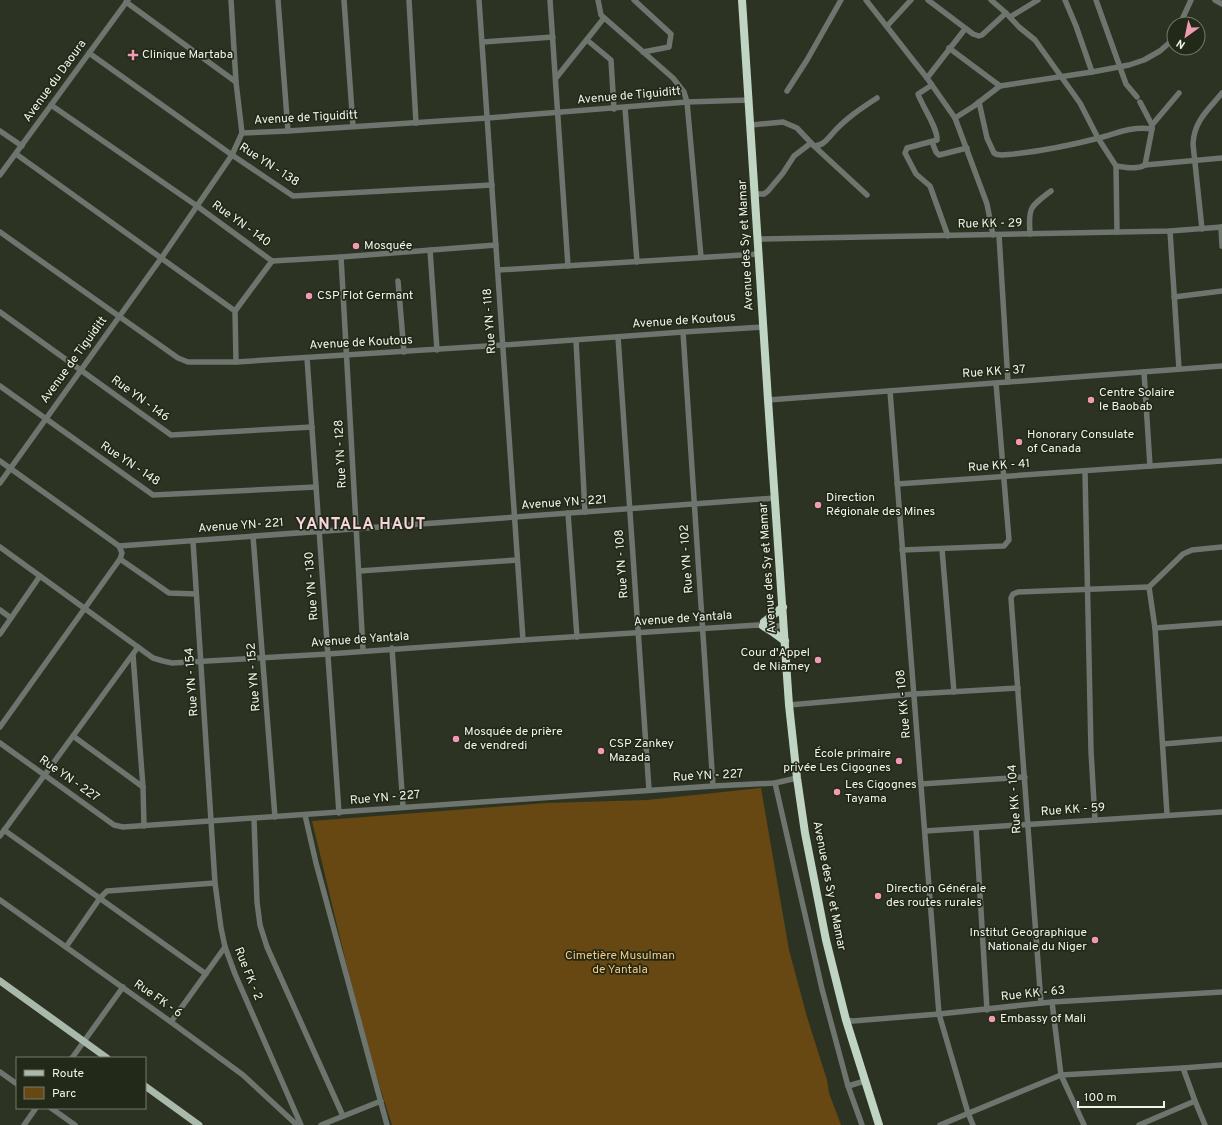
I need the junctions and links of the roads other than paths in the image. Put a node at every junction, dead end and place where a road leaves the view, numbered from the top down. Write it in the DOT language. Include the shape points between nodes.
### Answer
graph roads {
  1 [pos="231,0"];
  2 [pos="278,0"];
  3 [pos="344,0"];
  4 [pos="409,0"];
  5 [pos="479,0"];
  6 [pos="550,0"];
  7 [pos="598,0"];
  8 [pos="634,0"];
  9 [pos="742,0"];
  10 [pos="841,0"];
  11 [pos="866,0"];
  12 [pos="911,0"];
  13 [pos="928,0"];
  14 [pos="991,0"];
  15 [pos="1038,0"];
  16 [pos="1065,0"];
  17 [pos="1096,0"];
  18 [pos="1191,0"];
  19 [pos="1215,0"];
  20 [pos="127,1"];
  21 [pos="1222,4"];
  22 [pos="1008,15"];
  23 [pos="1184,16"];
  24 [pos="604,18"];
  25 [pos="887,26"];
  26 [pos="965,29"];
  27 [pos="552,37"];
  28 [pos="587,40"];
  29 [pos="483,42"];
  30 [pos="1166,46"];
  31 [pos="949,48"];
  32 [pos="89,52"];
  33 [pos="643,52"];
  34 [pos="1119,67"];
  35 [pos="1092,72"];
  36 [pos="1061,76"];
  37 [pos="556,78"];
  38 [pos="927,78"];
  39 [pos="236,82"];
  40 [pos="932,85"];
  41 [pos="1000,86"];
  42 [pos="787,91"];
  43 [pos="1179,93"];
  44 [pos="1222,93"];
  45 [pos="877,98"];
  46 [pos="749,100"];
  47 [pos="687,102"];
  48 [pos="979,102"];
  49 [pos="52,105"];
  50 [pos="625,108"];
  51 [pos="614,109"];
  52 [pos="558,113"];
  53 [pos="487,118"];
  54 [pos="955,118"];
  55 [pos="416,123"];
  56 [pos="751,125"];
  57 [pos="352,126"];
  58 [pos="1152,127"];
  59 [pos="0,131"];
  60 [pos="288,131"];
  61 [pos="242,133"];
  62 [pos="1098,138"];
  63 [pos="932,142"];
  64 [pos="812,144"];
  65 [pos="22,146"];
  66 [pos="967,148"];
  67 [pos="16,154"];
  68 [pos="232,155"];
  69 [pos="1222,158"];
  70 [pos="1195,159"];
  71 [pos="1145,165"];
  72 [pos="1116,166"];
  73 [pos="0,175"];
  74 [pos="492,185"];
  75 [pos="1052,191"];
  76 [pos="755,194"];
  77 [pos="867,196"];
  78 [pos="197,206"];
  79 [pos="1222,227"];
  80 [pos="1202,229"];
  81 [pos="1170,231"];
  82 [pos="0,232"];
  83 [pos="1117,232"];
  84 [pos="1030,234"];
  85 [pos="996,235"];
  86 [pos="948,236"];
  87 [pos="758,239"];
  88 [pos="496,245"];
  89 [pos="1222,246"];
  90 [pos="430,250"];
  91 [pos="759,254"];
  92 [pos="162,257"];
  93 [pos="341,257"];
  94 [pos="702,257"];
  95 [pos="272,261"];
  96 [pos="637,262"];
  97 [pos="568,266"];
  98 [pos="498,270"];
  99 [pos="398,281"];
  100 [pos="1222,291"];
  101 [pos="1174,296"];
  102 [pos="236,311"];
  103 [pos="0,312"];
  104 [pos="119,317"];
  105 [pos="763,327"];
  106 [pos="683,332"];
  107 [pos="618,337"];
  108 [pos="576,340"];
  109 [pos="503,345"];
  110 [pos="437,350"];
  111 [pos="404,352"];
  112 [pos="347,356"];
  113 [pos="307,358"];
  114 [pos="236,362"];
  115 [pos="1222,366"];
  116 [pos="1179,369"];
  117 [pos="81,370"];
  118 [pos="1144,372"];
  119 [pos="1008,382"];
  120 [pos="996,383"];
  121 [pos="0,386"];
  122 [pos="890,391"];
  123 [pos="768,400"];
  124 [pos="46,419"];
  125 [pos="312,426"];
  126 [pos="0,461"];
  127 [pos="1222,461"];
  128 [pos="1150,466"];
  129 [pos="11,468"];
  130 [pos="1085,472"];
  131 [pos="1004,477"];
  132 [pos="0,483"];
  133 [pos="897,484"];
  134 [pos="316,487"];
  135 [pos="775,498"];
  136 [pos="694,504"];
  137 [pos="630,509"];
  138 [pos="585,512"];
  139 [pos="568,513"];
  140 [pos="514,517"];
  141 [pos="356,529"];
  142 [pos="319,531"];
  143 [pos="254,536"];
  144 [pos="193,541"];
  145 [pos="119,546"];
  146 [pos="0,547"];
  147 [pos="1222,547"];
  148 [pos="942,549"];
  149 [pos="902,550"];
  150 [pos="120,559"];
  151 [pos="517,560"];
  152 [pos="359,571"];
  153 [pos="40,576"];
  154 [pos="1149,587"];
  155 [pos="1087,590"];
  156 [pos="196,594"];
  157 [pos="783,607"];
  158 [pos="86,609"];
  159 [pos="0,610"];
  160 [pos="11,618"];
  161 [pos="1222,623"];
  162 [pos="784,624"];
  163 [pos="761,625"];
  164 [pos="1155,628"];
  165 [pos="703,629"];
  166 [pos="638,633"];
  167 [pos="0,634"];
  168 [pos="577,637"];
  169 [pos="522,640"];
  170 [pos="785,641"];
  171 [pos="138,647"];
  172 [pos="392,648"];
  173 [pos="363,650"];
  174 [pos="328,654"];
  175 [pos="133,655"];
  176 [pos="263,657"];
  177 [pos="201,661"];
  178 [pos="1018,688"];
  179 [pos="954,692"];
  180 [pos="914,694"];
  181 [pos="789,704"];
  182 [pos="0,727"];
  183 [pos="73,736"];
  184 [pos="1222,739"];
  185 [pos="0,743"];
  186 [pos="1163,744"];
  187 [pos="44,776"];
  188 [pos="1025,777"];
  189 [pos="797,778"];
  190 [pos="775,784"];
  191 [pos="921,784"];
  192 [pos="713,786"];
  193 [pos="143,787"];
  194 [pos="650,790"];
  195 [pos="403,807"];
  196 [pos="1222,812"];
  197 [pos="339,813"];
  198 [pos="1167,814"];
  199 [pos="306,815"];
  200 [pos="275,817"];
  201 [pos="254,818"];
  202 [pos="1095,820"];
  203 [pos="212,821"];
  204 [pos="1028,824"];
  205 [pos="144,826"];
  206 [pos="976,828"];
  207 [pos="4,830"];
  208 [pos="925,831"];
  209 [pos="0,836"];
  210 [pos="215,883"];
  211 [pos="100,898"];
  212 [pos="0,900"];
  213 [pos="66,947"];
  214 [pos="225,948"];
  215 [pos="206,974"];
  216 [pos="0,981"];
  217 [pos="122,988"];
  218 [pos="1222,992"];
  219 [pos="1052,1002"];
  220 [pos="1041,1003"];
  221 [pos="987,1010"];
  222 [pos="939,1014"];
  223 [pos="846,1020"];
  224 [pos="171,1022"];
  225 [pos="84,1042"];
  226 [pos="73,1057"];
  227 [pos="105,1057"];
  228 [pos="1222,1065"];
  229 [pos="1184,1068"];
  230 [pos="0,1072"];
  231 [pos="1061,1075"];
  232 [pos="864,1082"];
  233 [pos="16,1083"];
  234 [pos="848,1086"];
  235 [pos="146,1087"];
  236 [pos="381,1101"];
  237 [pos="1195,1101"];
  238 [pos="35,1109"];
  239 [pos="52,1109"];
  240 [pos="968,1113"];
  241 [pos="343,1116"];
  242 [pos="194,1123"];
  243 [pos="24,1125"];
  244 [pos="75,1125"];
  245 [pos="297,1125"];
  246 [pos="301,1125"];
  247 [pos="321,1125"];
  248 [pos="387,1125"];
  249 [pos="862,1125"];
  250 [pos="879,1125"];
  251 [pos="940,1125"];
  252 [pos="973,1125"];
  253 [pos="1084,1125"];
  254 [pos="1139,1125"];
  255 [pos="1204,1125"];
  1 -- 39 [label="street"];
  2 -- 60 [label="street"];
  3 -- 57 [label="street"];
  4 -- 55 [label="street"];
  5 -- 29 [label="street, Rue YN - 118"];
  6 -- 27 [label="street"];
  7 -- 24 [label="street" via="600,14"];
  8 -- 33 [label="street" via="670,33 669,48"];
  9 -- 46 [label="highway, Avenue des Sy et Mamar"];
  10 -- 42 [label="street" via="808,60"];
  11 -- 25 [label="street"];
  12 -- 25 [label="street"];
  13 -- 26 [label="street"];
  14 -- 22 [label="street"];
  15 -- 22 [label="street"];
  16 -- 35 [label="street"];
  17 -- 34 [label="street"];
  18 -- 23 [label="street"];
  19 -- 21 [label="street"];
  20 -- 32 [label="street, Avenue du Daoura"];
  20 -- 39 [label="street"];
  22 -- 26 [label="street" via="979,36"];
  22 -- 36 [label="street" via="1035,40"];
  24 -- 28 [label="street"];
  24 -- 33 [label="street"];
  25 -- 38 [label="street"];
  26 -- 31 [label="street"];
  27 -- 29 [label="street"];
  27 -- 37 [label="street"];
  28 -- 37 [label="street"];
  28 -- 51 [label="street" via="611,60"];
  29 -- 53 [label="street, Rue YN - 118"];
  30 -- 34 [label="street" via="1144,60"];
  31 -- 38 [label="street"];
  31 -- 41 [label="street"];
  32 -- 49 [label="street, Avenue du Daoura"];
  32 -- 68 [label="street, Rue YN - 138"];
  33 -- 47 [label="street" via="679,85"];
  34 -- 35 [label="street"];
  34 -- 58 [label="street" via="1126,84 1139,99"];
  35 -- 36 [label="street"];
  36 -- 41 [label="street"];
  36 -- 62 [label="street" via="1080,103"];
  37 -- 52 [label="street"];
  38 -- 40 [label="street"];
  39 -- 61 [label="street"];
  40 -- 54 [label="street"];
  40 -- 63 [label="street" via="918,94 937,138"];
  41 -- 48 [label="street"];
  43 -- 58 [label="street"];
  44 -- 70 [label="street" via="1193,133"];
  45 -- 64 [label="street" via="847,118 824,143 819,146"];
  46 -- 47 [label="street, Avenue de Tiguiditt"];
  46 -- 56 [label="highway, Avenue des Sy et Mamar"];
  47 -- 50 [label="street, Avenue de Tiguiditt"];
  47 -- 94 [label="street"];
  48 -- 54 [label="street"];
  48 -- 62 [label="street" via="995,155 1027,153"];
  49 -- 65 [label="street, Avenue du Daoura"];
  49 -- 78 [label="street, Rue YN - 140"];
  50 -- 51 [label="street, Avenue de Tiguiditt"];
  50 -- 96 [label="street"];
  51 -- 52 [label="street, Avenue de Tiguiditt"];
  52 -- 53 [label="street, Avenue de Tiguiditt"];
  52 -- 97 [label="street"];
  53 -- 55 [label="street, Avenue de Tiguiditt"];
  53 -- 74 [label="street, Rue YN - 118"];
  54 -- 66 [label="street"];
  55 -- 57 [label="street, Avenue de Tiguiditt"];
  56 -- 64 [label="street" via="783,122 797,128"];
  56 -- 76 [label="highway, Avenue des Sy et Mamar"];
  57 -- 60 [label="street, Avenue de Tiguiditt"];
  58 -- 62 [label="street" via="1132,128"];
  58 -- 71 [label="street"];
  59 -- 65 [label="street"];
  60 -- 61 [label="street, Avenue de Tiguiditt"];
  61 -- 68 [label="street, Avenue de Tiguiditt"];
  62 -- 72 [label="street"];
  63 -- 66 [label="street" via="940,155"];
  63 -- 86 [label="street" via="907,148 905,153 916,174 930,186"];
  64 -- 76 [label="street" via="794,156 768,191 764,194"];
  64 -- 77 [label="street"];
  65 -- 67 [label="street, Avenue du Daoura"];
  66 -- 85 [label="street"];
  67 -- 73 [label="street, Avenue du Daoura"];
  67 -- 92 [label="street"];
  68 -- 74 [label="street, Rue YN - 138" via="289,194 298,197"];
  68 -- 78 [label="street, Avenue de Tiguiditt"];
  69 -- 70 [label="street"];
  70 -- 71 [label="street"];
  70 -- 80 [label="street"];
  71 -- 72 [label="street" via="1136,168"];
  72 -- 83 [label="street"];
  74 -- 88 [label="street, Rue YN - 118"];
  75 -- 84 [label="street" via="1031,207"];
  76 -- 87 [label="highway, Avenue des Sy et Mamar"];
  78 -- 92 [label="street, Avenue de Tiguiditt"];
  78 -- 95 [label="street, Rue YN - 140"];
  79 -- 80 [label="street, Rue KK - 29"];
  79 -- 89 [label="street"];
  80 -- 81 [label="street, Rue KK - 29"];
  81 -- 83 [label="street, Rue KK - 29"];
  81 -- 101 [label="street"];
  82 -- 104 [label="street, Avenue de Koutous"];
  83 -- 84 [label="street, Rue KK - 29"];
  84 -- 85 [label="street, Rue KK - 29"];
  85 -- 86 [label="street, Rue KK - 29"];
  85 -- 119 [label="street"];
  86 -- 87 [label="street, Rue KK - 29"];
  87 -- 91 [label="highway, Avenue des Sy et Mamar"];
  88 -- 90 [label="street, Rue YN - 140"];
  88 -- 98 [label="street, Rue YN - 118"];
  90 -- 93 [label="street, Rue YN - 140"];
  90 -- 110 [label="street"];
  91 -- 94 [label="street"];
  91 -- 105 [label="highway, Avenue des Sy et Mamar"];
  92 -- 102 [label="street"];
  92 -- 104 [label="street, Avenue de Tiguiditt"];
  93 -- 95 [label="street, Rue YN - 140"];
  93 -- 112 [label="street, Rue YN - 128"];
  94 -- 96 [label="street"];
  95 -- 102 [label="street"];
  96 -- 97 [label="street"];
  97 -- 98 [label="street"];
  98 -- 109 [label="street, Rue YN - 118"];
  99 -- 111 [label="street"];
  100 -- 101 [label="street"];
  101 -- 116 [label="street"];
  102 -- 114 [label="street"];
  103 -- 117 [label="street, Rue YN - 146"];
  104 -- 114 [label="street, Avenue de Koutous" via="188,362"];
  104 -- 117 [label="street, Avenue de Tiguiditt"];
  105 -- 106 [label="street, Avenue de Koutous"];
  105 -- 123 [label="highway, Avenue des Sy et Mamar"];
  106 -- 107 [label="street, Avenue de Koutous"];
  106 -- 136 [label="street, Rue YN - 102"];
  107 -- 108 [label="street, Avenue de Koutous"];
  107 -- 137 [label="street, Rue YN - 108"];
  108 -- 109 [label="street, Avenue de Koutous"];
  108 -- 138 [label="street"];
  109 -- 110 [label="street, Avenue de Koutous"];
  109 -- 140 [label="street, Rue YN - 118"];
  110 -- 111 [label="street, Avenue de Koutous"];
  111 -- 112 [label="street, Avenue de Koutous"];
  112 -- 113 [label="street, Avenue de Koutous"];
  112 -- 141 [label="street, Rue YN - 128"];
  113 -- 114 [label="street, Avenue de Koutous"];
  113 -- 125 [label="street, Rue YN - 130"];
  115 -- 116 [label="street, Rue KK - 37"];
  116 -- 118 [label="street, Rue KK - 37"];
  117 -- 124 [label="street, Avenue de Tiguiditt"];
  117 -- 125 [label="street, Rue YN - 146" via="171,435"];
  118 -- 119 [label="street, Rue KK - 37"];
  118 -- 128 [label="street"];
  119 -- 120 [label="street, Rue KK - 37"];
  120 -- 122 [label="street, Rue KK - 37"];
  120 -- 131 [label="street"];
  121 -- 124 [label="street, Rue YN - 148"];
  122 -- 123 [label="street, Rue KK - 37"];
  122 -- 133 [label="street, Rue KK - 108"];
  123 -- 135 [label="highway, Avenue des Sy et Mamar"];
  124 -- 129 [label="street, Avenue de Tiguiditt"];
  124 -- 134 [label="street, Rue YN - 148" via="153,495"];
  125 -- 134 [label="street, Rue YN - 130"];
  126 -- 129 [label="street"];
  127 -- 128 [label="street, Rue KK - 41"];
  128 -- 130 [label="street, Rue KK - 41"];
  129 -- 132 [label="street, Avenue de Tiguiditt"];
  129 -- 145 [label="street"];
  130 -- 131 [label="street, Rue KK - 41"];
  130 -- 155 [label="street"];
  131 -- 133 [label="street, Rue KK - 41"];
  131 -- 148 [label="street" via="1009,540 1007,543 1004,546"];
  133 -- 149 [label="street, Rue KK - 108"];
  134 -- 142 [label="street, Rue YN - 130"];
  135 -- 136 [label="street, Avenue YN- 221"];
  135 -- 157 [label="highway, Avenue des Sy et Mamar"];
  136 -- 137 [label="street, Avenue YN- 221"];
  136 -- 165 [label="street, Rue YN - 102"];
  137 -- 138 [label="street, Avenue YN- 221"];
  137 -- 166 [label="street, Rue YN - 108"];
  138 -- 139 [label="street, Avenue YN- 221"];
  139 -- 140 [label="street, Avenue YN- 221"];
  139 -- 168 [label="street"];
  140 -- 141 [label="street, Avenue YN- 221"];
  140 -- 151 [label="street, Rue YN - 118"];
  141 -- 142 [label="street, Avenue YN- 221"];
  141 -- 152 [label="street, Rue YN - 128"];
  142 -- 143 [label="street, Avenue YN- 221"];
  142 -- 174 [label="street, Rue YN - 130"];
  143 -- 144 [label="street, Avenue YN- 221"];
  143 -- 176 [label="street, Rue YN - 152"];
  144 -- 145 [label="street, Avenue YN- 221"];
  144 -- 156 [label="street, Rue YN - 154"];
  145 -- 150 [label="street" via="122,554"];
  146 -- 153 [label="street, Avenue de Yantala"];
  147 -- 154 [label="street" via="1192,550 1183,554"];
  148 -- 149 [label="street"];
  148 -- 179 [label="street"];
  149 -- 180 [label="street, Rue KK - 108"];
  150 -- 156 [label="street" via="169,593"];
  150 -- 158 [label="street"];
  151 -- 152 [label="street"];
  151 -- 169 [label="street, Rue YN - 118"];
  152 -- 173 [label="street, Rue YN - 128"];
  153 -- 158 [label="street, Avenue de Yantala"];
  153 -- 160 [label="street"];
  154 -- 155 [label="street"];
  154 -- 164 [label="street"];
  155 -- 178 [label="street, Rue KK - 104" via="1013,594"];
  155 -- 202 [label="street"];
  156 -- 177 [label="street, Rue YN - 154"];
  157 -- 162 [label="highway, Avenue des Sy et Mamar"];
  157 -- 163 [label="highway"];
  158 -- 171 [label="street, Avenue de Yantala"];
  158 -- 182 [label="street"];
  159 -- 160 [label="street"];
  160 -- 167 [label="street"];
  161 -- 164 [label="street"];
  162 -- 163 [label="street, Avenue de Yantala"];
  162 -- 170 [label="highway, Avenue des Sy et Mamar"];
  163 -- 165 [label="street, Avenue de Yantala"];
  163 -- 170 [label="highway"];
  164 -- 186 [label="street"];
  165 -- 166 [label="street, Avenue de Yantala"];
  165 -- 192 [label="street, Rue YN - 102"];
  166 -- 168 [label="street, Avenue de Yantala"];
  166 -- 194 [label="street, Rue YN - 108"];
  168 -- 169 [label="street, Avenue de Yantala"];
  169 -- 172 [label="street, Avenue de Yantala"];
  170 -- 181 [label="highway, Avenue des Sy et Mamar"];
  171 -- 175 [label="street"];
  171 -- 177 [label="street, Avenue de Yantala" via="153,658 163,661"];
  172 -- 173 [label="street, Avenue de Yantala"];
  172 -- 195 [label="street"];
  173 -- 174 [label="street, Avenue de Yantala"];
  174 -- 176 [label="street, Avenue de Yantala"];
  174 -- 197 [label="street, Rue YN - 130"];
  175 -- 183 [label="street"];
  175 -- 193 [label="street"];
  176 -- 177 [label="street, Avenue de Yantala"];
  176 -- 200 [label="street, Rue YN - 152"];
  177 -- 203 [label="street, Rue YN - 154"];
  178 -- 179 [label="street"];
  178 -- 188 [label="street, Rue KK - 104"];
  179 -- 180 [label="street"];
  180 -- 181 [label="street"];
  180 -- 191 [label="street, Rue KK - 108"];
  181 -- 189 [label="highway, Avenue des Sy et Mamar"];
  183 -- 187 [label="street"];
  183 -- 193 [label="street"];
  184 -- 186 [label="street"];
  185 -- 187 [label="street, Rue YN - 227"];
  186 -- 198 [label="street"];
  187 -- 205 [label="street, Rue YN - 227" via="114,825"];
  187 -- 207 [label="street"];
  188 -- 191 [label="street"];
  188 -- 204 [label="street, Rue KK - 104"];
  189 -- 190 [label="street, Rue YN - 227"];
  189 -- 223 [label="highway, Avenue des Sy et Mamar" via="817,898"];
  190 -- 192 [label="street, Rue YN - 227"];
  190 -- 234 [label="street" via="822,989"];
  191 -- 208 [label="street, Rue KK - 108"];
  192 -- 194 [label="street, Rue YN - 227"];
  193 -- 205 [label="street"];
  194 -- 195 [label="street, Rue YN - 227"];
  195 -- 197 [label="street, Rue YN - 227"];
  196 -- 198 [label="street, Rue KK - 59"];
  197 -- 199 [label="street, Rue YN - 227"];
  198 -- 202 [label="street, Rue KK - 59"];
  199 -- 200 [label="street, Rue YN - 227"];
  199 -- 236 [label="street" via="320,878"];
  200 -- 201 [label="street, Rue YN - 227"];
  201 -- 203 [label="street, Rue YN - 227"];
  201 -- 241 [label="street" via="260,925 267,947"];
  202 -- 204 [label="street, Rue KK - 59"];
  203 -- 205 [label="street, Rue YN - 227"];
  203 -- 210 [label="street, Rue FK - 2"];
  204 -- 206 [label="street, Rue KK - 59"];
  204 -- 220 [label="street, Rue KK - 104"];
  206 -- 208 [label="street, Rue KK - 59"];
  206 -- 221 [label="street"];
  207 -- 209 [label="street"];
  207 -- 211 [label="street"];
  208 -- 222 [label="street, Rue KK - 108"];
  210 -- 211 [label="street" via="111,890"];
  210 -- 214 [label="street, Rue FK - 2"];
  211 -- 213 [label="street"];
  211 -- 215 [label="street"];
  212 -- 213 [label="street, Rue FK - 6"];
  213 -- 217 [label="street, Rue FK - 6"];
  214 -- 215 [label="street"];
  214 -- 246 [label="street, Rue FK - 2"];
  215 -- 224 [label="street"];
  216 -- 225 [label="main road"];
  217 -- 224 [label="street, Rue FK - 6"];
  217 -- 225 [label="street"];
  218 -- 219 [label="street, Rue KK - 63"];
  219 -- 220 [label="street, Rue KK - 63"];
  219 -- 231 [label="street"];
  220 -- 221 [label="street, Rue KK - 63"];
  221 -- 222 [label="street, Rue KK - 63"];
  222 -- 223 [label="street, Rue KK - 63"];
  222 -- 240 [label="street, Rue KK - 108"];
  223 -- 232 [label="highway, Avenue des Sy et Mamar"];
  224 -- 245 [label="street, Rue FK - 6" via="243,1075"];
  225 -- 226 [label="street"];
  225 -- 227 [label="main road"];
  228 -- 229 [label="street"];
  229 -- 231 [label="street"];
  229 -- 237 [label="street"];
  230 -- 233 [label="street"];
  231 -- 240 [label="street"];
  231 -- 253 [label="street"];
  232 -- 234 [label="street"];
  232 -- 250 [label="highway, Avenue des Sy et Mamar"];
  234 -- 249 [label="street"];
  235 -- 242 [label="main road"];
  236 -- 241 [label="street"];
  236 -- 248 [label="street"];
  237 -- 254 [label="street"];
  237 -- 255 [label="street"];
  238 -- 243 [label="street"];
  239 -- 244 [label="street"];
  240 -- 251 [label="street"];
  240 -- 252 [label="street, Rue KK - 108"];
  241 -- 247 [label="street"];
}
